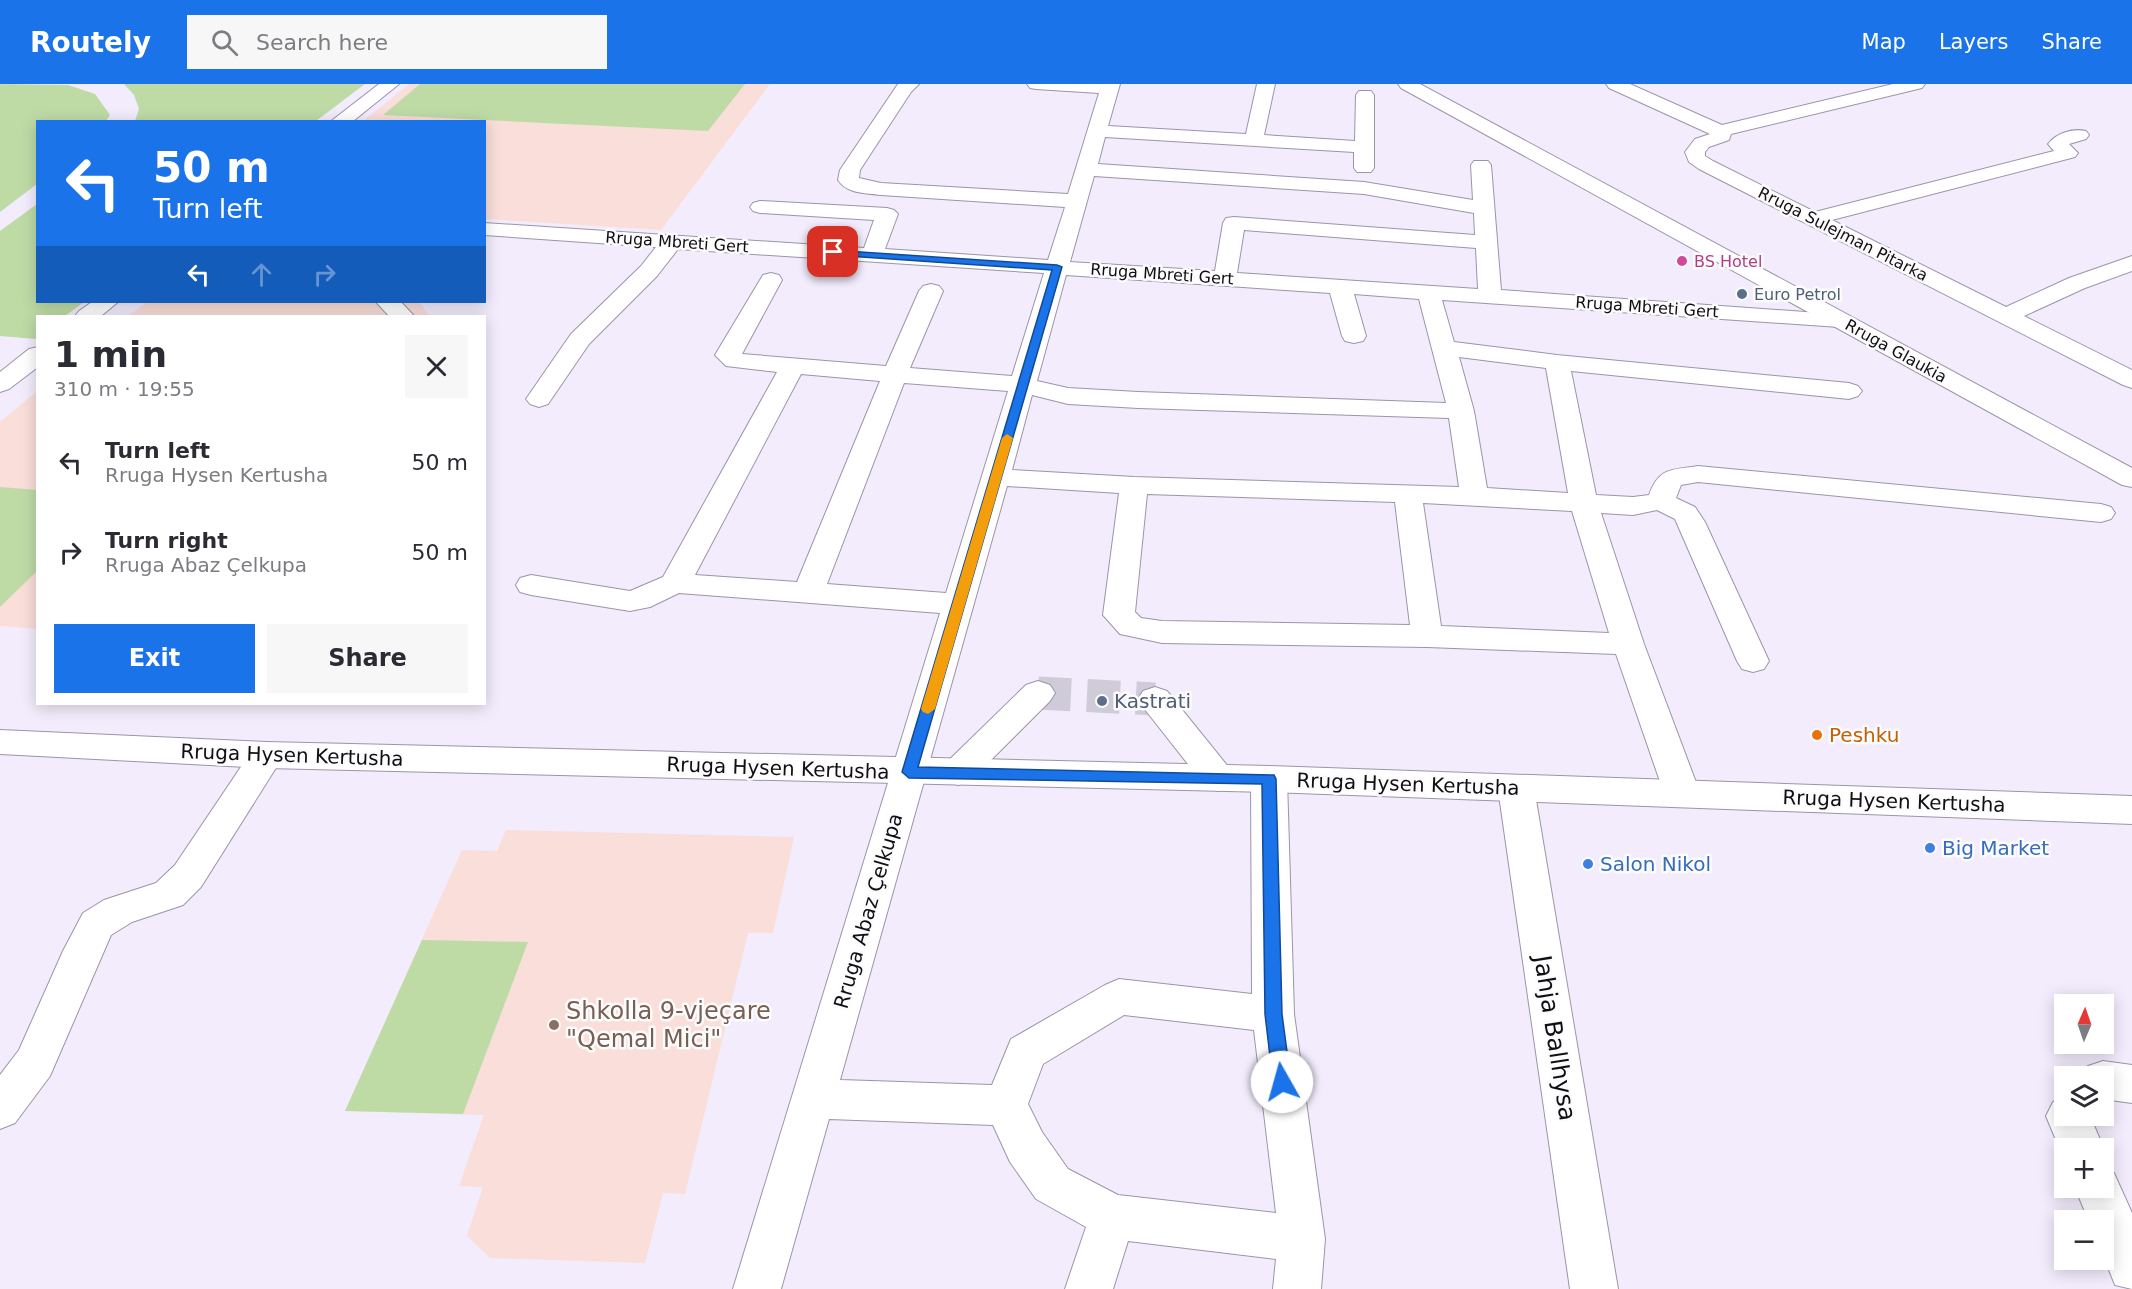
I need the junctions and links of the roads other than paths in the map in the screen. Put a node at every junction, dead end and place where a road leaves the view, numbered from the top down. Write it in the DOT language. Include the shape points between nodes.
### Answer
graph roads {
  1 [pos="390,84"];
  2 [pos="910,84"];
  3 [pos="1036,84"];
  4 [pos="1266,84"];
  5 [pos="1407,84"];
  6 [pos="1432,84"];
  7 [pos="1615,84"];
  8 [pos="1916,84"];
  9 [pos="1110,86"];
  10 [pos="1365,95"];
  11 [pos="342,120"];
  12 [pos="1097,131"];
  13 [pos="1720,131"];
  14 [pos="2079,135"];
  15 [pos="1254,139"];
  16 [pos="1365,147"];
  17 [pos="1480,165"];
  18 [pos="1086,169"];
  19 [pos="1364,188"];
  20 [pos="1076,201"];
  21 [pos="760,207"];
  22 [pos="1484,208"];
  23 [pos="1813,219"];
  24 [pos="486,229"];
  25 [pos="672,242"];
  26 [pos="1486,242"];
  27 [pos="872,255"];
  28 [pos="2132,263"];
  29 [pos="1057,267"];
  30 [pos="1225,279"];
  31 [pos="771,280"];
  32 [pos="1340,286"];
  33 [pos="931,291"];
  34 [pos="1429,294"];
  35 [pos="1490,296"];
  36 [pos="105,303"];
  37 [pos="389,303"];
  38 [pos="88,315"];
  39 [pos="401,315"];
  40 [pos="2005,316"];
  41 [pos="1839,320"];
  42 [pos="1354,336"];
  43 [pos="1444,348"];
  44 [pos="36,356"];
  45 [pos="1557,362"];
  46 [pos="793,366"];
  47 [pos="895,374"];
  48 [pos="2130,377"];
  49 [pos="0,384"];
  50 [pos="1023,385"];
  51 [pos="1849,391"];
  52 [pos="539,399"];
  53 [pos="1461,411"];
  54 [pos="2132,456"];
  55 [pos="996,477"];
  56 [pos="2132,479"];
  57 [pos="1134,486"];
  58 [pos="1407,495"];
  59 [pos="1474,496"];
  60 [pos="1661,501"];
  61 [pos="1584,504"];
  62 [pos="2101,513"];
  63 [pos="675,583"];
  64 [pos="531,585"];
  65 [pos="808,592"];
  66 [pos="958,604"];
  67 [pos="1427,636"];
  68 [pos="1628,644"];
  69 [pos="1753,660"];
  70 [pos="1038,693"];
  71 [pos="1155,699"];
  72 [pos="0,742"];
  73 [pos="267,755"];
  74 [pos="909,772"];
  75 [pos="958,772"];
  76 [pos="1218,778"];
  77 [pos="1269,779"];
  78 [pos="1516,788"];
  79 [pos="1682,793"];
  80 [pos="2132,810"];
  81 [pos="1273,1014"];
  82 [pos="2114,1081"];
  83 [pos="2132,1083"];
  84 [pos="812,1099"];
  85 [pos="1006,1105"];
  86 [pos="0,1109"];
  87 [pos="2102,1198"];
  88 [pos="1113,1217"];
  89 [pos="1302,1239"];
  90 [pos="2132,1268"];
  91 [pos="757,1289"];
  92 [pos="1089,1289"];
  93 [pos="1298,1289"];
  94 [pos="1594,1289"];
  1 -- 11 [label="street"];
  2 -- 20 [label="street" via="850,170 848,180 858,186 881,189"];
  3 -- 9 [label="street"];
  4 -- 15 [label="street"];
  5 -- 41 [label="street, Rruga Glaukia"];
  6 -- 54 [label="street, Rruga Glaukia"];
  7 -- 13 [label="street"];
  8 -- 13 [label="street"];
  9 -- 12 [label="street, Rruga Abaz Çelkupa"];
  10 -- 16 [label="street"];
  12 -- 15 [label="street"];
  12 -- 18 [label="street, Rruga Abaz Çelkupa"];
  13 -- 23 [label="street, Rruga Sulejman Pitarka" via="1722,136 1702,143 1695,152 1696,158"];
  14 -- 23 [label="street" via="2058,144 2068,153"];
  15 -- 16 [label="street"];
  16 -- 19 [label="street"];
  17 -- 22 [label="street"];
  18 -- 19 [label="street"];
  18 -- 20 [label="street, Rruga Abaz Çelkupa"];
  19 -- 22 [label="street"];
  20 -- 29 [label="street, Rruga Abaz Çelkupa"];
  21 -- 27 [label="street" via="887,214"];
  22 -- 26 [label="street"];
  23 -- 40 [label="street, Rruga Sulejman Pitarka"];
  24 -- 25 [label="street, Rruga Mbreti Gert"];
  25 -- 27 [label="street, Rruga Mbreti Gert"];
  25 -- 52 [label="street" via="649,271 580,339"];
  26 -- 30 [label="street" via="1234,223"];
  26 -- 35 [label="street"];
  27 -- 29 [label="street, Rruga Mbreti Gert"];
  28 -- 40 [label="street"];
  29 -- 30 [label="street, Rruga Mbreti Gert"];
  29 -- 50 [label="street, Rruga Abaz Çelkupa"];
  30 -- 32 [label="street, Rruga Mbreti Gert"];
  31 -- 46 [label="street" via="727,355 735,361"];
  32 -- 34 [label="street, Rruga Mbreti Gert"];
  32 -- 42 [label="street"];
  33 -- 47 [label="street"];
  34 -- 35 [label="street, Rruga Mbreti Gert"];
  34 -- 43 [label="street"];
  35 -- 41 [label="street, Rruga Mbreti Gert"];
  36 -- 38 [label="street"];
  37 -- 39 [label="street"];
  40 -- 48 [label="street, Rruga Sulejman Pitarka"];
  41 -- 56 [label="street, Rruga Glaukia"];
  43 -- 45 [label="street"];
  43 -- 53 [label="street"];
  44 -- 49 [label="street"];
  45 -- 51 [label="street"];
  45 -- 61 [label="street"];
  46 -- 47 [label="street"];
  46 -- 63 [label="street"];
  47 -- 50 [label="street"];
  47 -- 65 [label="street"];
  50 -- 53 [label="street" via="1068,396"];
  50 -- 55 [label="street, Rruga Abaz Çelkupa"];
  53 -- 59 [label="street"];
  55 -- 57 [label="street"];
  55 -- 66 [label="street, Rruga Abaz Çelkupa"];
  57 -- 58 [label="street"];
  57 -- 67 [label="street" via="1119,615 1131,627 1162,632"];
  58 -- 59 [label="street"];
  58 -- 67 [label="street"];
  59 -- 61 [label="street"];
  60 -- 61 [label="street" via="1633,506"];
  60 -- 62 [label="street" via="1667,483 1688,474"];
  60 -- 69 [label="street" via="1685,513 1691,522"];
  61 -- 68 [label="street"];
  63 -- 64 [label="street" via="630,601"];
  63 -- 65 [label="street"];
  65 -- 66 [label="street"];
  66 -- 74 [label="street, Rruga Abaz Çelkupa"];
  67 -- 68 [label="street"];
  68 -- 79 [label="street"];
  70 -- 75 [label="street"];
  71 -- 76 [label="street"];
  72 -- 73 [label="street, Rruga Hysen Kertusha"];
  73 -- 74 [label="street, Rruga Hysen Kertusha"];
  73 -- 86 [label="street" via="188,876 169,894 118,910 97,924 36,1063"];
  74 -- 75 [label="street, Rruga Hysen Kertusha"];
  74 -- 84 [label="street, Rruga Abaz Çelkupa"];
  75 -- 76 [label="street, Rruga Hysen Kertusha"];
  76 -- 77 [label="street, Rruga Hysen Kertusha"];
  77 -- 78 [label="street, Rruga Hysen Kertusha"];
  77 -- 81 [label="street"];
  78 -- 79 [label="street, Rruga Hysen Kertusha"];
  78 -- 94 [label="street, Jahja Ballhysa"];
  79 -- 80 [label="street, Rruga Hysen Kertusha"];
  81 -- 85 [label="street" via="1119,997 1026,1052"];
  81 -- 89 [label="street"];
  82 -- 83 [label="street"];
  84 -- 85 [label="street"];
  84 -- 91 [label="street, Rruga Abaz Çelkupa"];
  85 -- 88 [label="street" via="1026,1148 1052,1184"];
  87 -- 90 [label="street"];
  88 -- 89 [label="street"];
  88 -- 92 [label="street"];
  89 -- 93 [label="street"];
}
